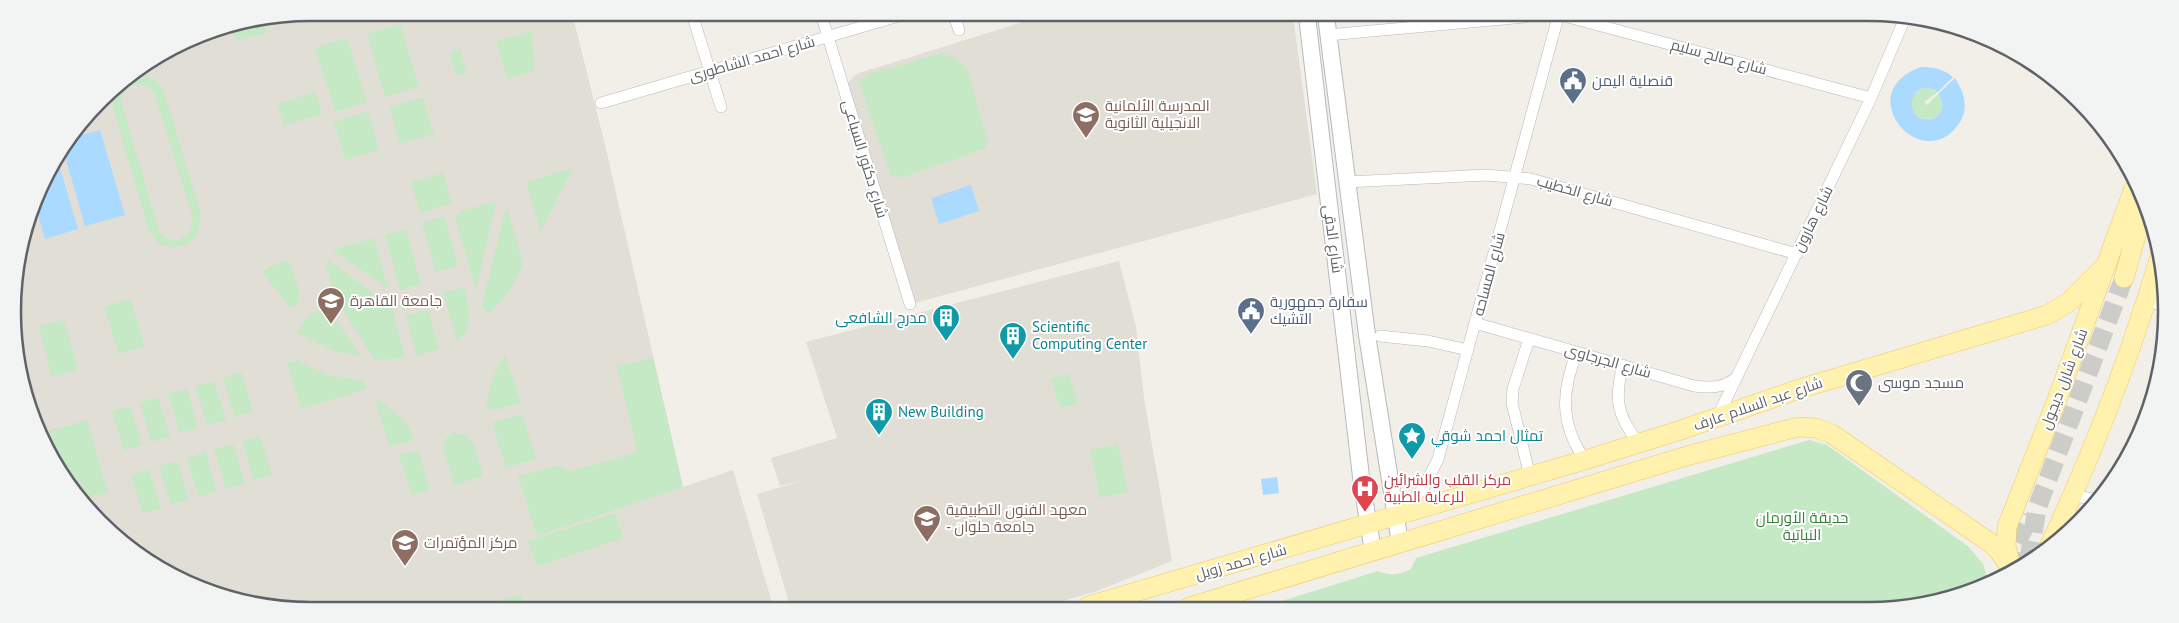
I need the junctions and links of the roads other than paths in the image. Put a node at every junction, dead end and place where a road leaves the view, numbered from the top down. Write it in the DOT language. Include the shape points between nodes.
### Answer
graph roads {
  1 [pos="694,21"];
  2 [pos="823,21"];
  3 [pos="882,21"];
  4 [pos="956,21"];
  5 [pos="1308,21"];
  6 [pos="1327,21"];
  7 [pos="1481,21"];
  8 [pos="1557,21"];
  9 [pos="1583,21"];
  10 [pos="1903,24"];
  11 [pos="959,30"];
  12 [pos="1328,35"];
  13 [pos="828,37"];
  14 [pos="710,72"];
  15 [pos="1871,98"];
  16 [pos="601,103"];
  17 [pos="721,107"];
  18 [pos="1514,176"];
  19 [pos="1347,182"];
  20 [pos="2132,192"];
  21 [pos="2142,218"];
  22 [pos="1796,254"];
  23 [pos="2107,264"];
  24 [pos="2124,278"];
  25 [pos="2156,286"];
  26 [pos="2154,303"];
  27 [pos="910,304"];
  28 [pos="1475,323"];
  29 [pos="1380,336"];
  30 [pos="1529,339"];
  31 [pos="1468,350"];
  32 [pos="1577,352"];
  33 [pos="1623,366"];
  34 [pos="1738,376"];
  35 [pos="1717,418"];
  36 [pos="1639,443"];
  37 [pos="1727,444"];
  38 [pos="1584,460"];
  39 [pos="1530,476"];
  40 [pos="2073,496"];
  41 [pos="2090,498"];
  42 [pos="1394,516"];
  43 [pos="1369,524"];
  44 [pos="2055,533"];
  45 [pos="1400,543"];
  46 [pos="1373,551"];
  47 [pos="2010,564"];
  48 [pos="2009,565"];
  49 [pos="1102,602"];
  50 [pos="1205,602"];
  1 -- 14 [label="street"];
  2 -- 13 [label="street, شارع دكتور السباعى"];
  3 -- 13 [label="street, شارع احمد الشاطورى"];
  4 -- 11 [label="street"];
  5 -- 43 [label="main road, شارع الدقى"];
  6 -- 12 [label="main road, شارع الدقى"];
  7 -- 12 [label="street"];
  8 -- 18 [label="street, شارع المساحه"];
  9 -- 15 [label="street, شارع صالح سليم"];
  10 -- 15 [label="street, شارع هارون"];
  12 -- 19 [label="main road, شارع الدقى"];
  13 -- 14 [label="street, شارع احمد الشاطورى"];
  13 -- 27 [label="street, شارع دكتور السباعى"];
  14 -- 16 [label="street, شارع احمد الشاطورى"];
  14 -- 17 [label="street"];
  15 -- 22 [label="street, شارع هارون"];
  18 -- 19 [label="street, شارع الخطيب"];
  18 -- 22 [label="street, شارع الخطيب"];
  18 -- 28 [label="street, شارع المساحه"];
  19 -- 42 [label="main road, شارع الدقى"];
  20 -- 23 [label="main road, شارع شارل ديجول"];
  21 -- 24 [label="main road"];
  22 -- 34 [label="street, شارع هارون"];
  23 -- 35 [label="main road, شارع عبد السلام عارف" via="2069,302 2047,315 1799,389"];
  23 -- 47 [label="main road, شارع شارل ديجول" via="2007,527 2006,546"];
  25 -- 26 [label="main road"];
  26 -- 40 [label="main road"];
  28 -- 30 [label="street, شارع الجرجاوى"];
  28 -- 31 [label="street, شارع المساحه"];
  29 -- 31 [label="street" via="1428,341"];
  30 -- 32 [label="street, شارع الجرجاوى"];
  30 -- 39 [label="street" via="1513,388 1512,403"];
  31 -- 42 [label="street, شارع المساحه" via="1434,470 1416,497"];
  32 -- 33 [label="street, شارع الجرجاوى"];
  32 -- 38 [label="street" via="1567,382 1566,420 1573,443"];
  33 -- 34 [label="street, شارع الجرجاوى" via="1694,386 1731,382"];
  33 -- 36 [label="street" via="1617,387 1618,400 1624,426"];
  34 -- 35 [label="street, شارع هارون"];
  35 -- 36 [label="main road, شارع عبد السلام عارف"];
  35 -- 37 [label="main road"];
  36 -- 38 [label="main road, شارع عبد السلام عارف"];
  37 -- 45 [label="main road, شارع عبد السلام عارف"];
  37 -- 48 [label="main road, شارع عبد السلام عارف" via="1798,427 1824,430 1992,544"];
  38 -- 39 [label="main road, شارع عبد السلام عارف"];
  39 -- 42 [label="main road, شارع عبد السلام عارف"];
  40 -- 41 [label="street"];
  40 -- 44 [label="main road"];
  42 -- 43 [label="main road, شارع احمد زويل"];
  42 -- 45 [label="main road, شارع الدقى"];
  43 -- 46 [label="main road, شارع الدقى"];
  43 -- 49 [label="main road, شارع احمد زويل"];
  45 -- 46 [label="main road, شارع احمد زويل"];
  46 -- 50 [label="main road, شارع احمد زويل"];
}
